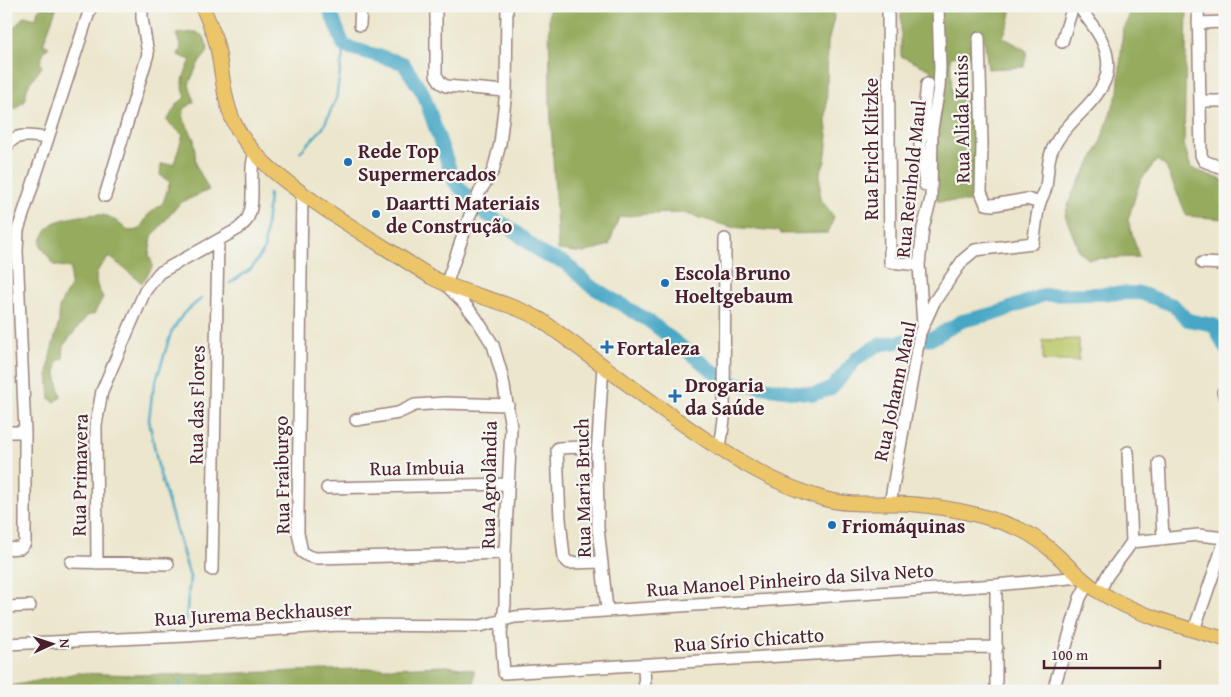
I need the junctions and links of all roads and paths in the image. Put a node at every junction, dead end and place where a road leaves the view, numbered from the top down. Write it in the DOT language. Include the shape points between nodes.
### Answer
graph roads {
  1 [pos="91,6"];
  2 [pos="142,6"];
  3 [pos="202,6"];
  4 [pos="361,6"];
  5 [pos="436,6"];
  6 [pos="507,6"];
  7 [pos="938,6"];
  8 [pos="1073,6"];
  9 [pos="1079,6"];
  10 [pos="1198,6"];
  11 [pos="888,8"];
  12 [pos="1225,22"];
  13 [pos="1198,23"];
  14 [pos="360,25"];
  15 [pos="979,38"];
  16 [pos="1062,42"];
  17 [pos="927,84"];
  18 [pos="506,91"];
  19 [pos="1200,101"];
  20 [pos="1225,101"];
  21 [pos="47,138"];
  22 [pos="6,149"];
  23 [pos="255,153"];
  24 [pos="1225,169"];
  25 [pos="930,189"];
  26 [pos="302,193"];
  27 [pos="105,196"];
  28 [pos="1040,203"];
  29 [pos="725,239"];
  30 [pos="218,240"];
  31 [pos="1202,263"];
  32 [pos="1225,264"];
  33 [pos="918,265"];
  34 [pos="446,285"];
  35 [pos="922,330"];
  36 [pos="602,366"];
  37 [pos="508,405"];
  38 [pos="356,420"];
  39 [pos="6,432"];
  40 [pos="25,432"];
  41 [pos="582,448"];
  42 [pos="720,449"];
  43 [pos="1128,452"];
  44 [pos="1159,462"];
  45 [pos="508,484"];
  46 [pos="327,488"];
  47 [pos="890,504"];
  48 [pos="1163,538"];
  49 [pos="1225,539"];
  50 [pos="1132,542"];
  51 [pos="6,549"];
  52 [pos="505,553"];
  53 [pos="71,562"];
  54 [pos="602,562"];
  55 [pos="97,563"];
  56 [pos="168,564"];
  57 [pos="212,570"];
  58 [pos="1084,580"];
  59 [pos="996,584"];
  60 [pos="1100,591"];
  61 [pos="30,606"];
  62 [pos="6,607"];
  63 [pos="607,610"];
  64 [pos="502,621"];
  65 [pos="1194,630"];
  66 [pos="1225,639"];
  67 [pos="6,644"];
  68 [pos="997,647"];
  69 [pos="644,665"];
  70 [pos="504,673"];
  71 [pos="645,691"];
  72 [pos="996,691"];
  73 [pos="1053,691"];
  1 -- 21 [label="street"];
  2 -- 27 [label="street" via="148,54"];
  3 -- 23 [label="main road" via="217,45 231,114"];
  4 -- 14 [label="street"];
  5 -- 18 [label="street" via="436,75 441,83"];
  6 -- 18 [label="street"];
  7 -- 25 [label="street, Rua Reinhold Maul" via="940,68 932,129"];
  8 -- 16 [label="street"];
  9 -- 28 [label="street" via="1102,39 1108,73 1101,92 1066,128 1052,152"];
  10 -- 13 [label="street"];
  11 -- 33 [label="street, Rua Erich Klitzke" via="890,262"];
  12 -- 13 [label="street"];
  13 -- 19 [label="street"];
  15 -- 28 [label="street, Rua Alida Kniss" via="981,192 986,204 1028,199"];
  17 -- 25 [label="street" via="920,144 924,182"];
  18 -- 34 [label="street" via="493,171 470,214"];
  19 -- 20 [label="street"];
  19 -- 24 [label="street" via="1201,155 1204,161"];
  21 -- 22 [label="street" via="15,137"];
  21 -- 40 [label="street" via="18,230"];
  23 -- 26 [label="main road"];
  23 -- 30 [label="street, Rua Primavera" via="250,210 246,220 238,229"];
  25 -- 33 [label="street, Rua Reinhold Maul" via="931,199"];
  26 -- 34 [label="main road"];
  26 -- 52 [label="street, Rua Fraiburgo" via="298,533 302,552 316,558"];
  28 -- 35 [label="street, Rua Johann Maul" via="1033,243 989,247 968,254 934,302"];
  29 -- 42 [label="street" via="724,419"];
  30 -- 55 [label="street, Rua Primavera" via="159,273 145,290 102,391 96,425"];
  30 -- 57 [label="street, Rua das Flores"];
  31 -- 32 [label="street"];
  33 -- 35 [label="street, Rua Reinhold Maul"];
  34 -- 36 [label="main road" via="525,310"];
  34 -- 37 [label="street, Rua Agrolândia" via="476,318 492,345"];
  35 -- 47 [label="street, Rua Johann Maul"];
  36 -- 42 [label="main road"];
  36 -- 54 [label="street, Rua Maria Bruch" via="597,455"];
  37 -- 38 [label="street" via="415,405 398,413"];
  37 -- 45 [label="street, Rua Agrolândia" via="511,427"];
  39 -- 40 [label="street"];
  40 -- 51 [label="street" via="25,543 20,548"];
  41 -- 54 [label="street" via="557,450 564,558 569,562"];
  42 -- 47 [label="main road" via="770,477 821,498 853,504"];
  43 -- 50 [label="street"];
  44 -- 48 [label="street"];
  45 -- 46 [label="street, Rua Imbuia"];
  45 -- 52 [label="street, Rua Agrolândia"];
  47 -- 58 [label="main road" via="944,510 1020,530 1051,548"];
  48 -- 49 [label="street" via="1198,535"];
  48 -- 50 [label="street"];
  49 -- 65 [label="street"];
  50 -- 60 [label="street"];
  52 -- 64 [label="street, Rua Agrolândia"];
  53 -- 55 [label="street"];
  54 -- 63 [label="street, Rua Maria Bruch"];
  55 -- 56 [label="street"];
  58 -- 59 [label="street, Rua Manoel Pinheiro da Silva Neto"];
  58 -- 60 [label="main road"];
  58 -- 73 [label="street"];
  59 -- 63 [label="street, Rua Manoel Pinheiro da Silva Neto"];
  59 -- 68 [label="street"];
  60 -- 65 [label="main road" via="1141,612"];
  61 -- 62 [label="street"];
  63 -- 64 [label="street, Rua Manoel Pinheiro da Silva Neto" via="515,616"];
  64 -- 67 [label="street, Rua Jurema Beckhauser" via="480,626 338,625"];
  64 -- 70 [label="street, Rua Agrolândia"];
  65 -- 66 [label="main road"];
  68 -- 69 [label="street, Rua Sírio Chicatto" via="913,648"];
  68 -- 72 [label="street"];
  69 -- 70 [label="street, Rua Sírio Chicatto"];
  69 -- 71 [label="street"];
}
